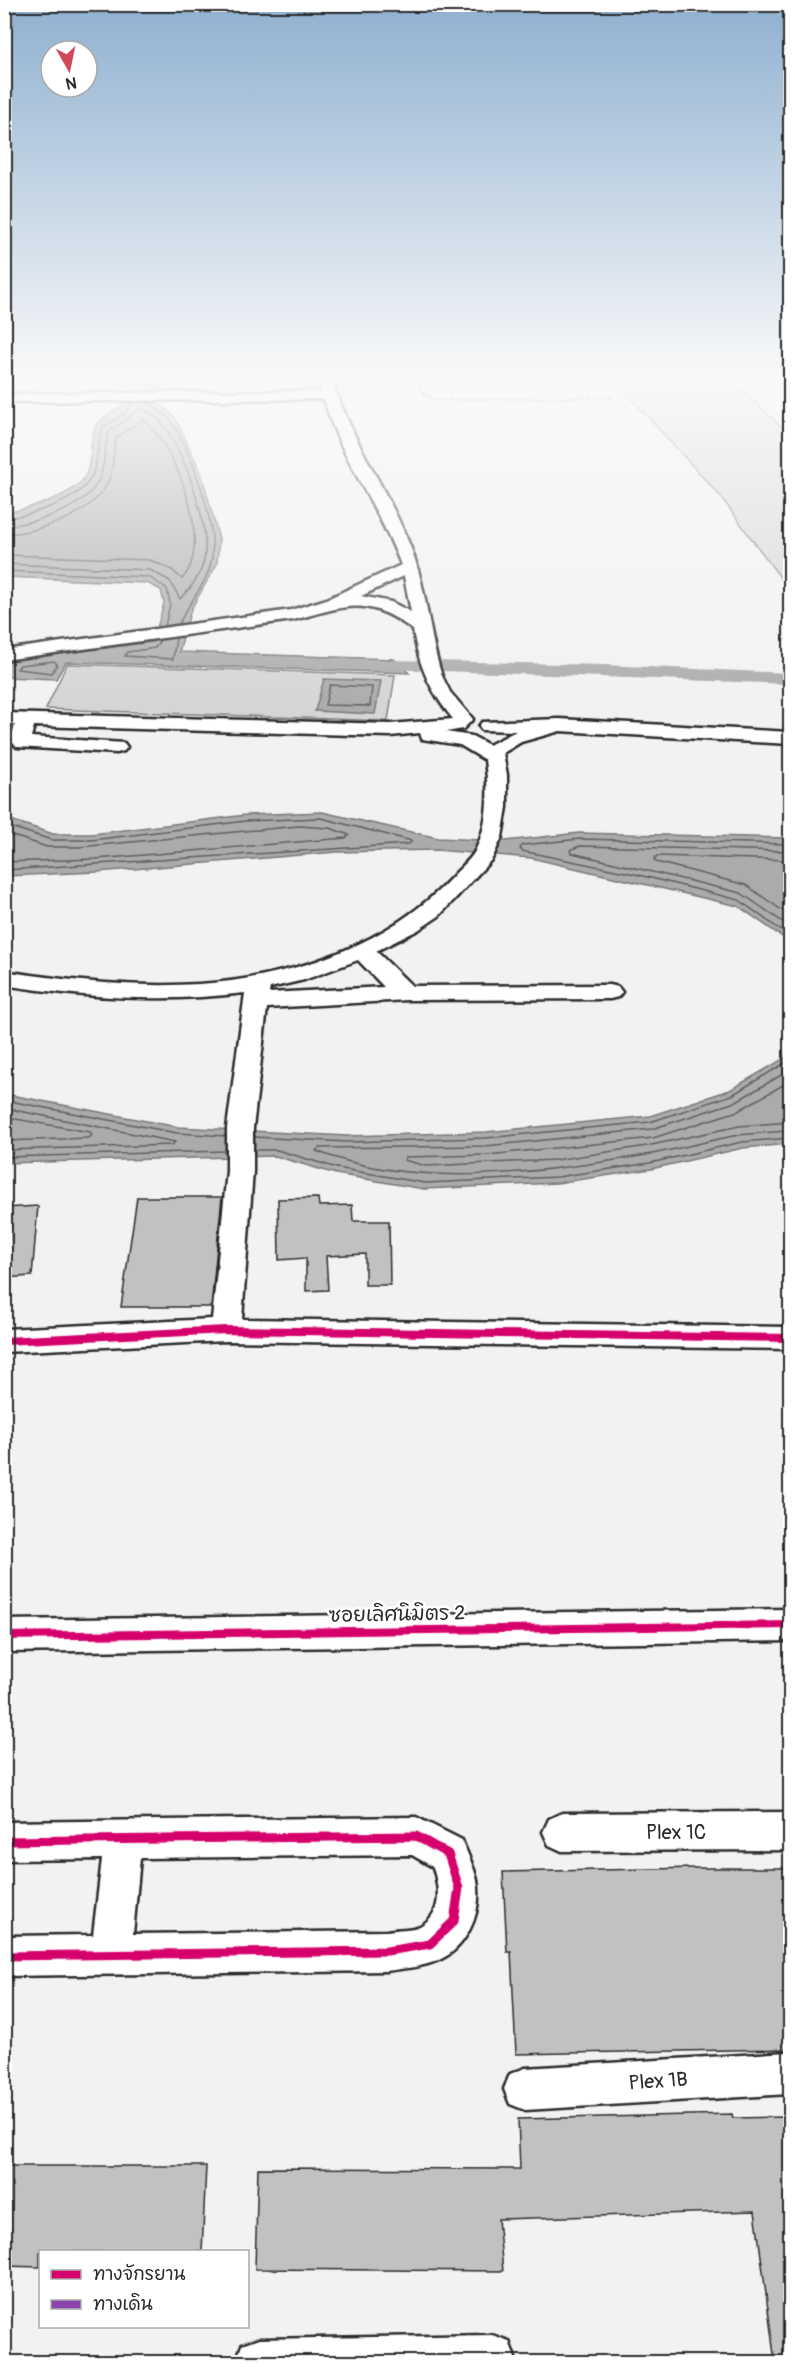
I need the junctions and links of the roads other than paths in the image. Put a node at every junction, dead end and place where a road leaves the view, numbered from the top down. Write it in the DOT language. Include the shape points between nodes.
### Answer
graph roads {
  1 [pos="373,489"];
  2 [pos="410,567"];
  3 [pos="333,603"];
  4 [pos="422,628"];
  5 [pos="4,655"];
  6 [pos="440,688"];
  7 [pos="4,718"];
  8 [pos="27,719"];
  9 [pos="127,722"];
  10 [pos="459,722"];
  11 [pos="559,725"];
  12 [pos="536,726"];
  13 [pos="392,730"];
  14 [pos="486,730"];
  15 [pos="790,738"];
  16 [pos="494,754"];
  17 [pos="363,951"];
  18 [pos="4,978"];
  19 [pos="610,992"];
  20 [pos="256,993"];
  21 [pos="407,993"];
  22 [pos="226,1330"];
  23 [pos="790,1338"];
  24 [pos="4,1341"];
  25 [pos="790,1624"];
  26 [pos="4,1636"];
  27 [pos="562,1832"];
  28 [pos="790,1832"];
  29 [pos="123,1839"];
  30 [pos="4,1841"];
  31 [pos="111,1955"];
  32 [pos="4,1956"];
  33 [pos="790,2073"];
  34 [pos="525,2089"];
  35 [pos="492,2358"];
  36 [pos="259,2362"];
  1 -- 2 [label="street"];
  2 -- 3 [label="street"];
  2 -- 4 [label="street"];
  3 -- 4 [label="street" via="379,602 396,608"];
  3 -- 5 [label="street" via="293,615 190,632"];
  4 -- 6 [label="street" via="426,652"];
  6 -- 10 [label="street"];
  6 -- 12 [label="street" via="468,712"];
  6 -- 13 [label="street" via="427,717"];
  7 -- 8 [label="street"];
  8 -- 9 [label="street"];
  8 -- 9 [label="street" via="20,736 24,743 114,754"];
  9 -- 13 [label="street"];
  10 -- 13 [label="street"];
  10 -- 14 [label="street" via="462,733"];
  11 -- 12 [label="street"];
  11 -- 15 [label="street"];
  11 -- 16 [label="street" via="514,738"];
  12 -- 14 [label="street"];
  13 -- 16 [label="street" via="465,740"];
  14 -- 16 [label="street"];
  16 -- 17 [label="street" via="495,817 481,859 424,917"];
  17 -- 20 [label="street"];
  17 -- 21 [label="street"];
  18 -- 20 [label="street" via="50,986 171,994"];
  19 -- 21 [label="street"];
  20 -- 21 [label="street"];
  20 -- 22 [label="street" via="240,1128"];
  22 -- 23 [label="street"];
  22 -- 24 [label="street"];
  25 -- 26 [label="street, ซอยเลิศนิมิตร 2"];
  27 -- 28 [label="street, Plex 1C"];
  29 -- 30 [label="street"];
  29 -- 31 [label="street"];
  29 -- 31 [label="street" via="416,1836 448,1854 459,1888 454,1921 429,1944 387,1951"];
  31 -- 32 [label="street"];
  33 -- 34 [label="street, Plex 1B"];
  35 -- 36 [label="street"];
}
